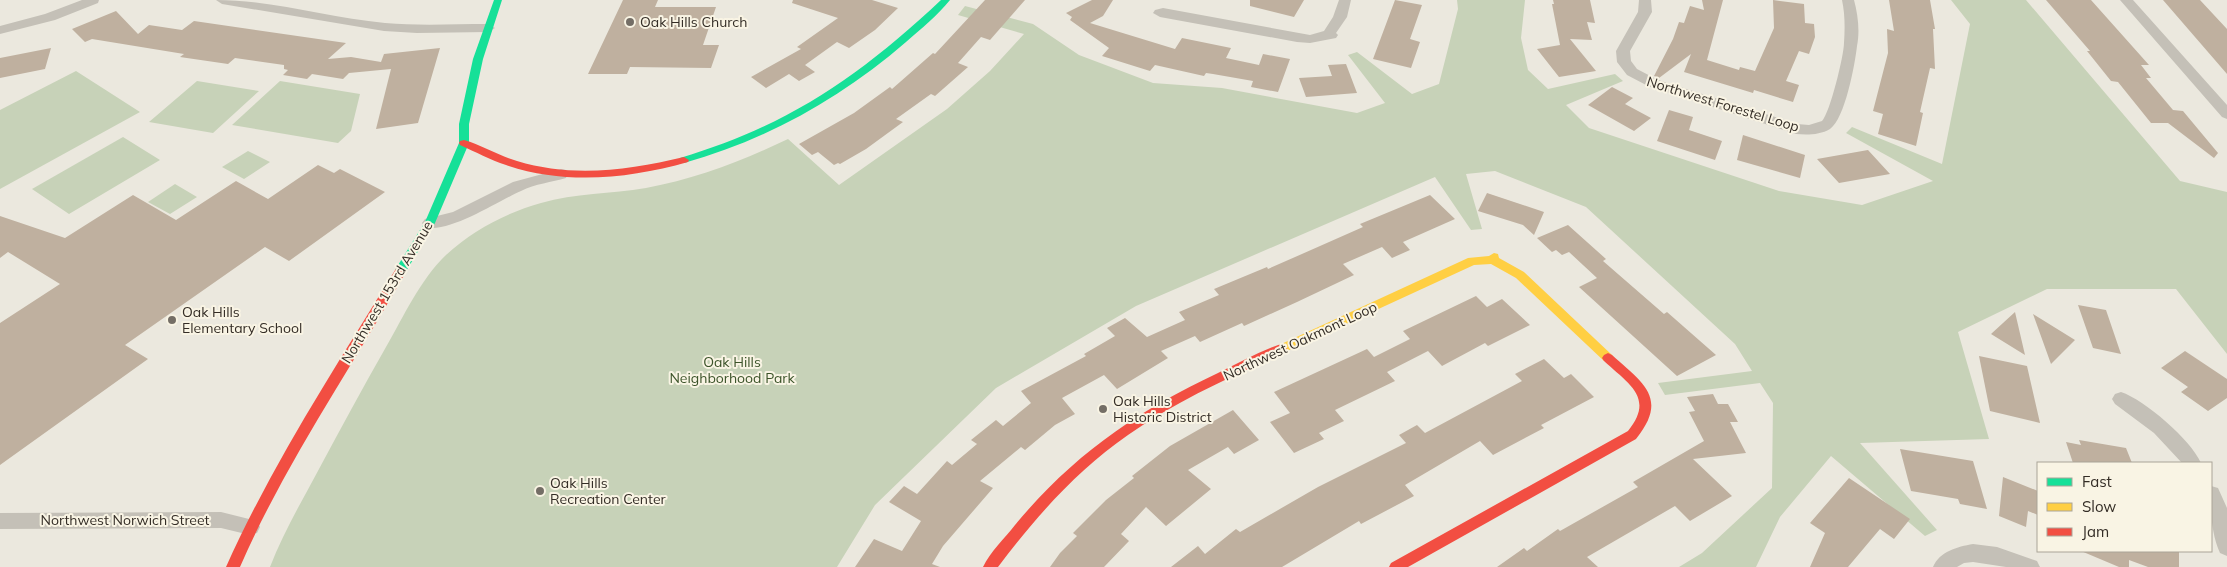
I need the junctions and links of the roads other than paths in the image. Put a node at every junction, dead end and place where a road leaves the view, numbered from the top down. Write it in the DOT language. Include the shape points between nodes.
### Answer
graph roads {
  1 [pos="93,0"];
  2 [pos="222,0"];
  3 [pos="295,0"];
  4 [pos="498,0"];
  5 [pos="946,0"];
  6 [pos="1345,0"];
  7 [pos="1645,0"];
  8 [pos="1848,0"];
  9 [pos="2126,0"];
  10 [pos="1159,9"];
  11 [pos="282,11"];
  12 [pos="488,28"];
  13 [pos="0,30"];
  14 [pos="2227,114"];
  15 [pos="464,143"];
  16 [pos="561,174"];
  17 [pos="430,223"];
  18 [pos="2121,399"];
  19 [pos="2191,462"];
  20 [pos="2212,496"];
  21 [pos="0,520"];
  22 [pos="250,527"];
  23 [pos="2227,547"];
  24 [pos="233,567"];
  25 [pos="990,567"];
  26 [pos="1396,567"];
  27 [pos="1943,567"];
  28 [pos="2030,567"];
  1 -- 13 [label="street" via="50,17"];
  2 -- 11 [label="street"];
  3 -- 11 [label="street"];
  4 -- 12 [label="street, Northwest 153rd Avenue"];
  5 -- 16 [label="street" via="848,83 770,128 732,144 649,168 599,175"];
  6 -- 10 [label="street" via="1330,34 1310,39"];
  7 -- 8 [label="street, Northwest Forestel Loop" via="1645,12 1623,51 1624,62 1632,72 1653,83 1734,110 1809,130 1827,124 1836,107 1851,45 1852,14"];
  9 -- 14 [label="street"];
  11 -- 12 [label="street" via="384,27"];
  12 -- 15 [label="street, Northwest 153rd Avenue" via="473,80 464,124"];
  15 -- 16 [label="street" via="523,167"];
  15 -- 17 [label="street, Northwest 153rd Avenue"];
  16 -- 17 [label="street" via="518,186 457,217"];
  17 -- 22 [label="street, Northwest 153rd Avenue" via="343,365"];
  18 -- 19 [label="street" via="2164,429"];
  20 -- 23 [label="street"];
  21 -- 22 [label="street, Northwest Norwich Street" via="221,520"];
  22 -- 24 [label="street, Northwest 153rd Avenue"];
  25 -- 26 [label="street, Northwest Oakmont Loop" via="1009,539 1043,502 1144,418 1190,393 1458,267 1472,261 1493,259 1520,274 1634,383 1644,394 1649,409 1643,425 1632,435"];
  27 -- 28 [label="street" via="1950,559 1977,553 1993,554"];
}
